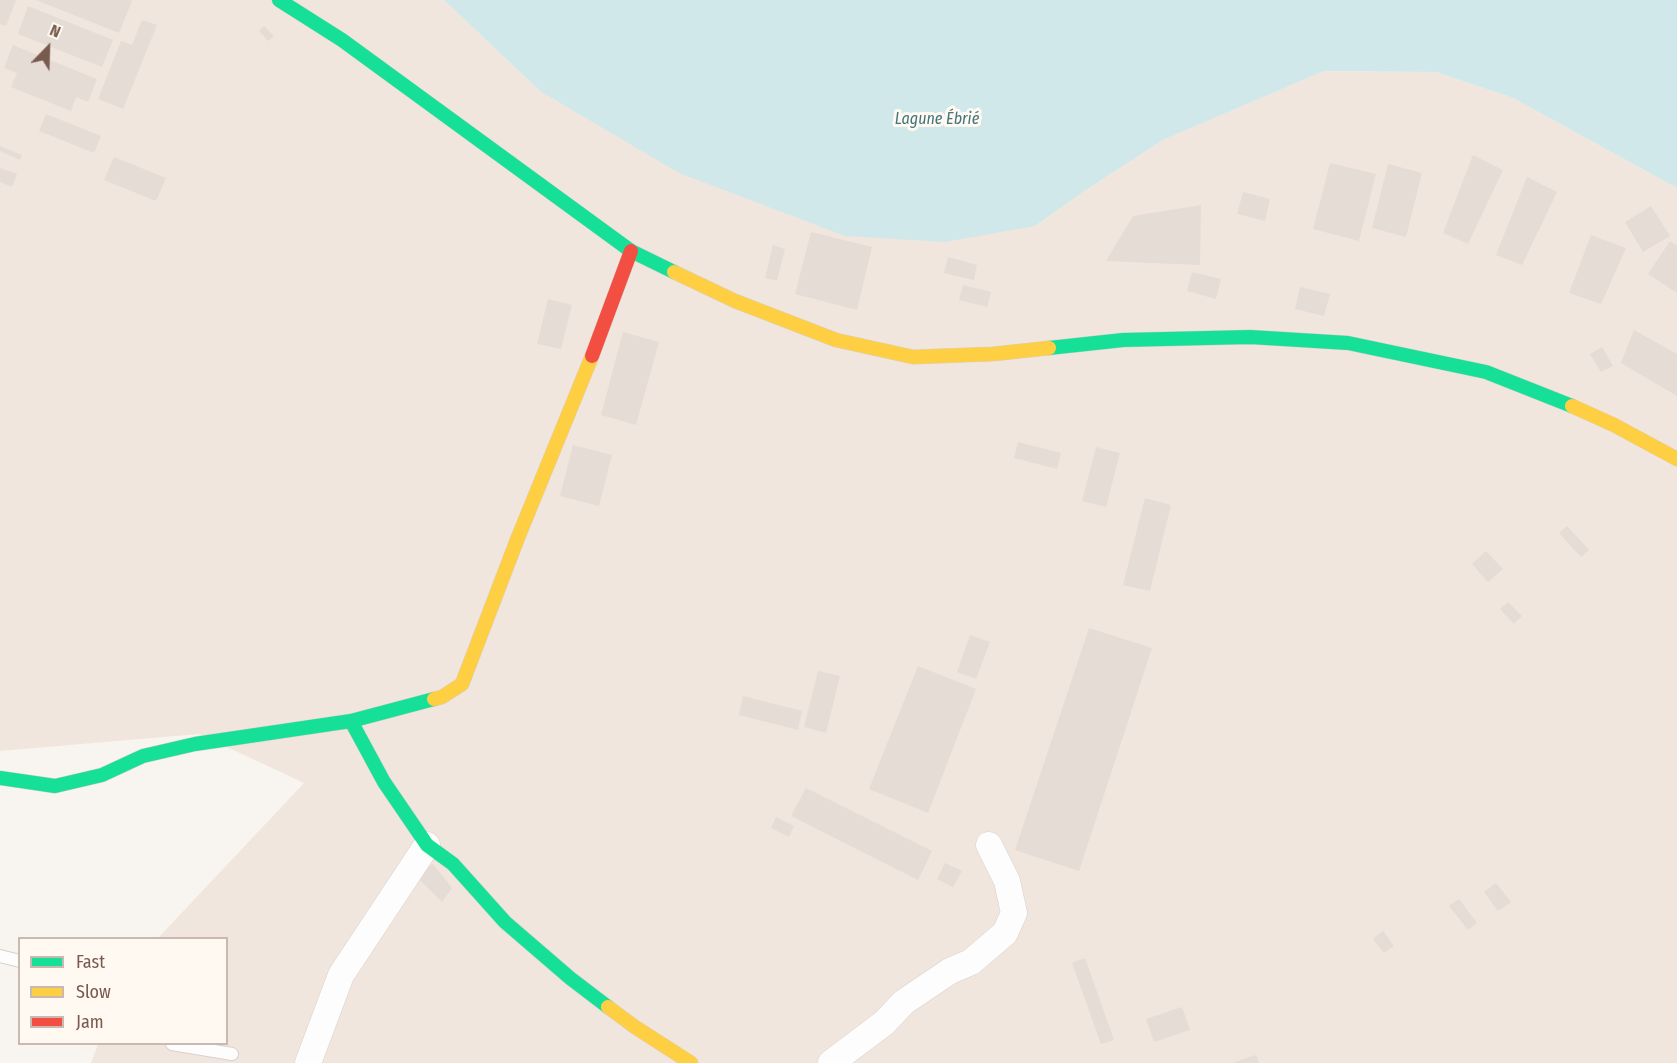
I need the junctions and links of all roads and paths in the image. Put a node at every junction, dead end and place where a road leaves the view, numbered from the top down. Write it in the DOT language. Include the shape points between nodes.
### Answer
graph roads {
  1 [pos="279,0"];
  2 [pos="631,251"];
  3 [pos="1677,459"];
  4 [pos="351,721"];
  5 [pos="0,778"];
  6 [pos="427,845"];
  7 [pos="989,845"];
  8 [pos="0,956"];
  9 [pos="18,960"];
  10 [pos="178,1045"];
  11 [pos="232,1054"];
  12 [pos="308,1063"];
  13 [pos="691,1063"];
  14 [pos="831,1063"];
  1 -- 2 [label="street" via="342,40"];
  2 -- 3 [label="street" via="735,301 836,340 914,357 993,354 1123,340 1250,337 1348,343 1405,354 1486,372 1551,397"];
  2 -- 4 [label="street" via="462,684 442,697"];
  4 -- 5 [label="street" via="195,744 143,756 102,775 55,786"];
  4 -- 6 [label="street" via="390,791"];
  6 -- 12 [label="street" via="341,975"];
  6 -- 13 [label="street" via="453,864 505,922 570,978"];
  7 -- 14 [label="street" via="1007,881 1014,913 1005,933 971,962 911,997"];
  8 -- 9 [label="lane"];
  10 -- 11 [label="lane"];
}
